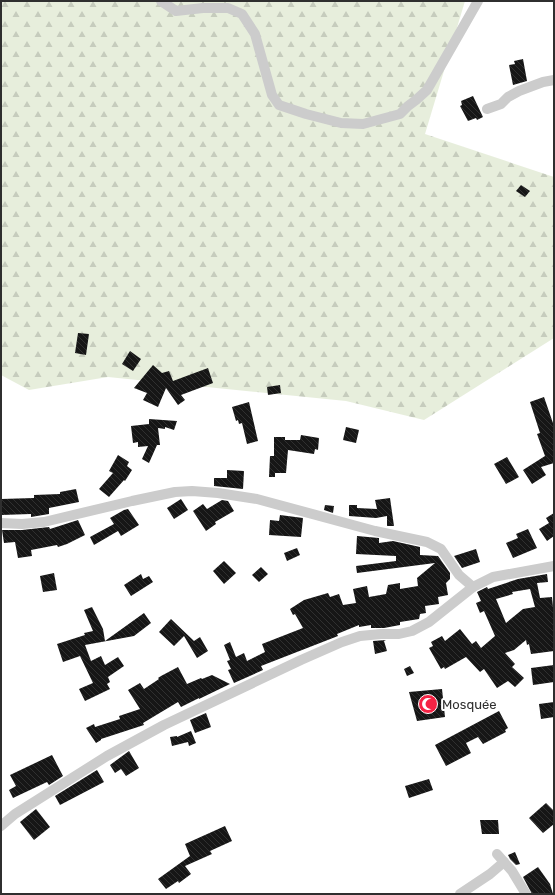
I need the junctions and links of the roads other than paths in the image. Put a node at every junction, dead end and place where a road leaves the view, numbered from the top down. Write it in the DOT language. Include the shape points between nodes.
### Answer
graph roads {
  1 [pos="161,1"];
  2 [pos="478,1"];
  3 [pos="554,80"];
  4 [pos="487,109"];
  5 [pos="1,523"];
  6 [pos="554,566"];
  7 [pos="473,587"];
  8 [pos="1,826"];
  9 [pos="497,854"];
  10 [pos="504,862"];
  11 [pos="460,894"];
  12 [pos="526,894"];
  1 -- 2 [label="street" via="176,11 228,8 242,14 255,34 272,95 279,105 340,123 363,124 400,114 427,90"];
  3 -- 4 [label="street" via="519,91 501,104"];
  5 -- 7 [label="street" via="44,522 175,492 218,493 257,499 375,531 427,542 441,549 459,575"];
  6 -- 7 [label="street" via="493,577"];
  7 -- 8 [label="street" via="429,622 412,631 360,636 342,642 164,725 81,771"];
  9 -- 10 [label="street"];
  10 -- 11 [label="street"];
  10 -- 12 [label="street"];
}
